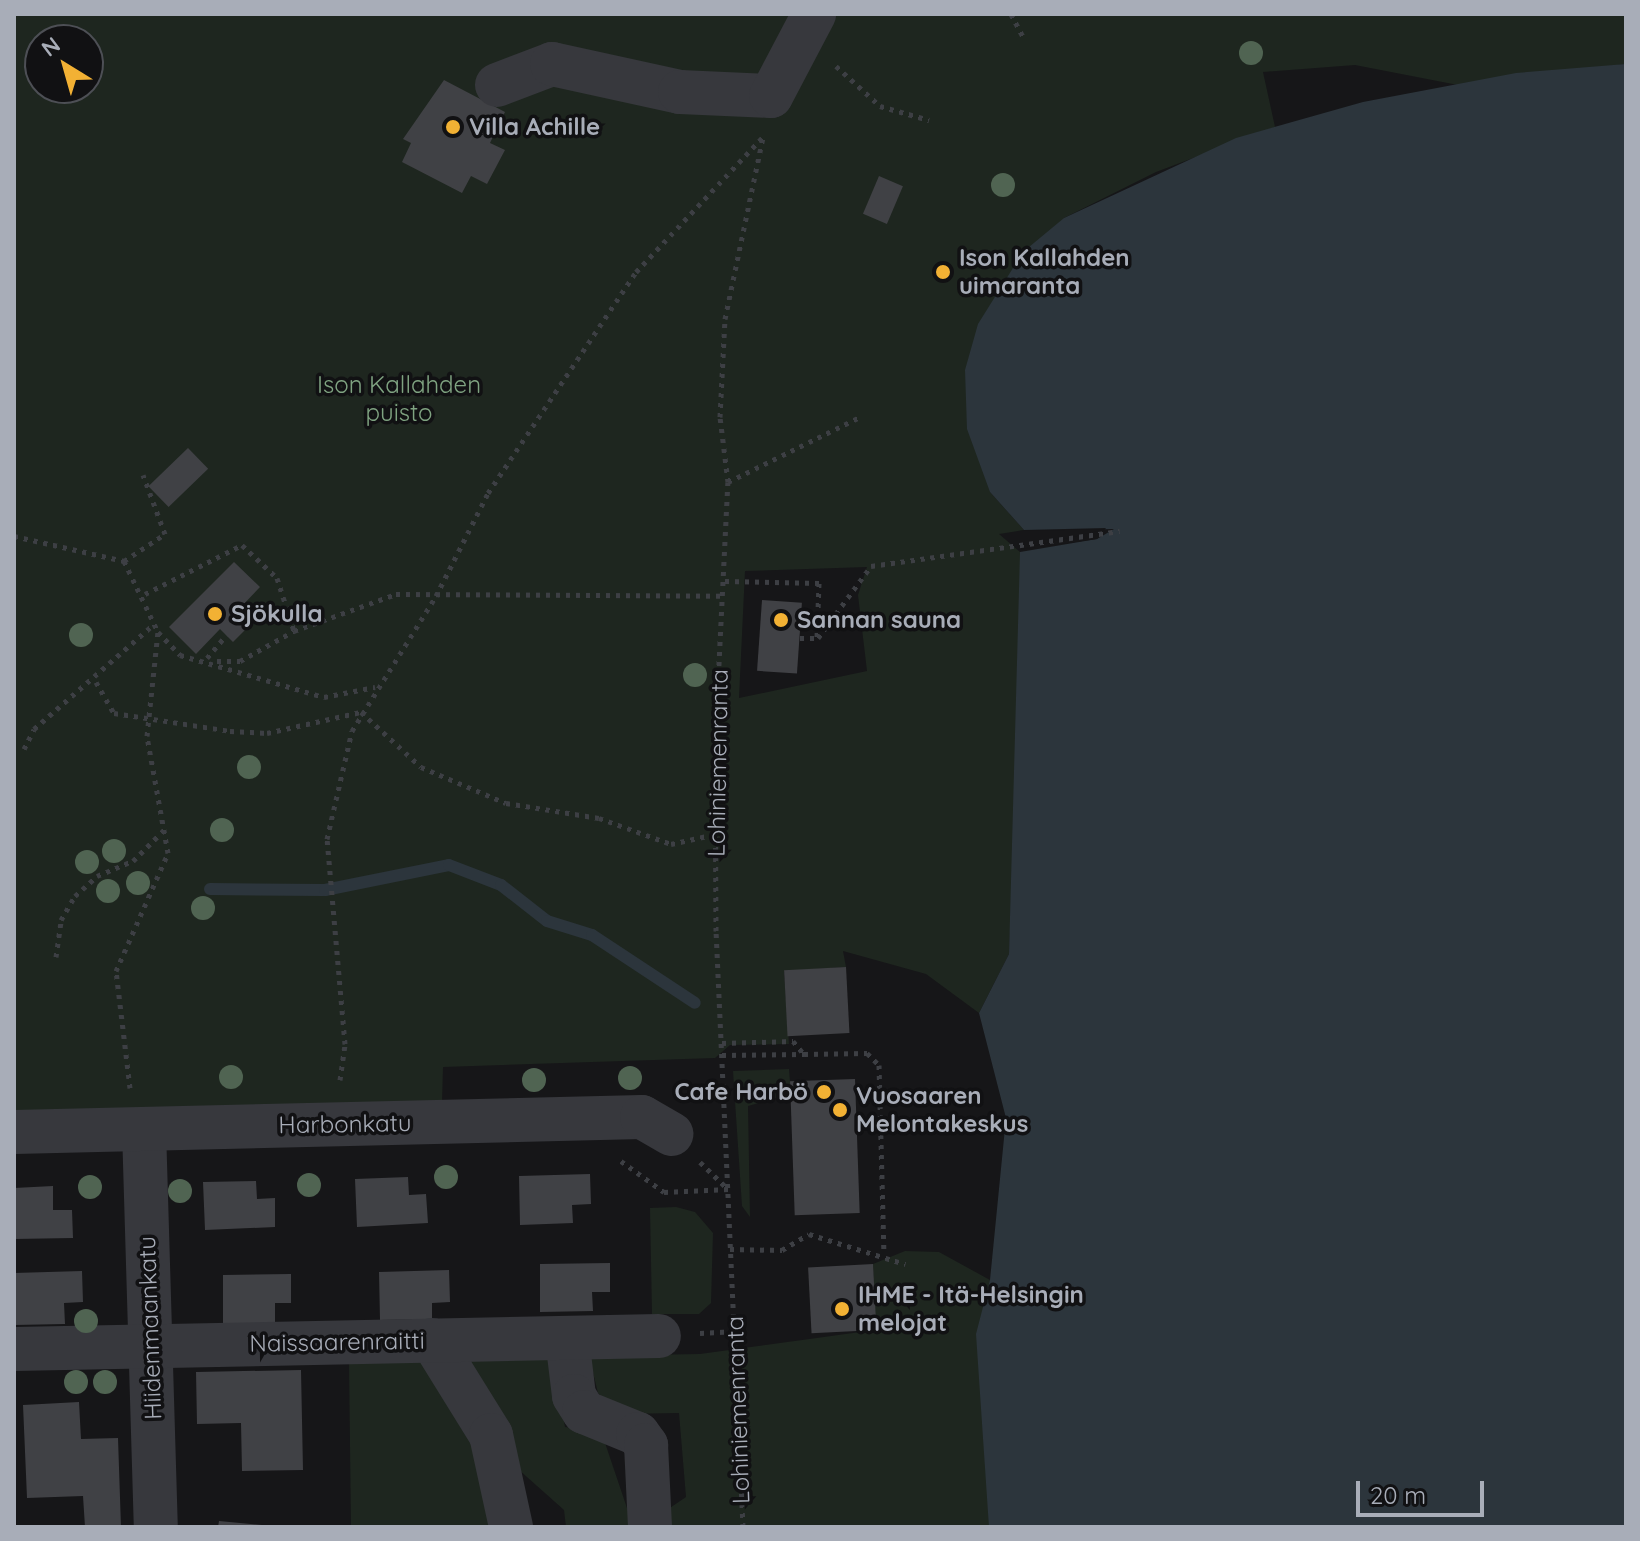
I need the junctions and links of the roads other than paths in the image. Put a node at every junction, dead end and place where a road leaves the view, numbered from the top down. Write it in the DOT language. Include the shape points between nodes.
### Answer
graph roads {
  1 [pos="810,20"];
  2 [pos="497,85"];
  3 [pos="144,1129"];
  4 [pos="14,1132"];
  5 [pos="671,1134"];
  6 [pos="659,1336"];
  7 [pos="567,1338"];
  8 [pos="432,1340"];
  9 [pos="150,1345"];
  10 [pos="14,1349"];
  11 [pos="156,1527"];
  12 [pos="511,1527"];
  13 [pos="650,1527"];
  1 -- 2 [label="street" via="767,117 552,64"];
  3 -- 4 [label="street, Harbonkatu"];
  3 -- 5 [label="street, Harbonkatu" via="642,1117"];
  3 -- 9 [label="street, Hiidenmaankatu"];
  6 -- 7 [label="street, Naissaarenraitti"];
  7 -- 8 [label="street, Naissaarenraitti"];
  7 -- 13 [label="street" via="574,1396 584,1412 638,1434 646,1445"];
  8 -- 9 [label="street, Naissaarenraitti"];
  8 -- 12 [label="street" via="491,1435"];
  9 -- 10 [label="street, Naissaarenraitti"];
  9 -- 11 [label="street, Hiidenmaankatu"];
}
